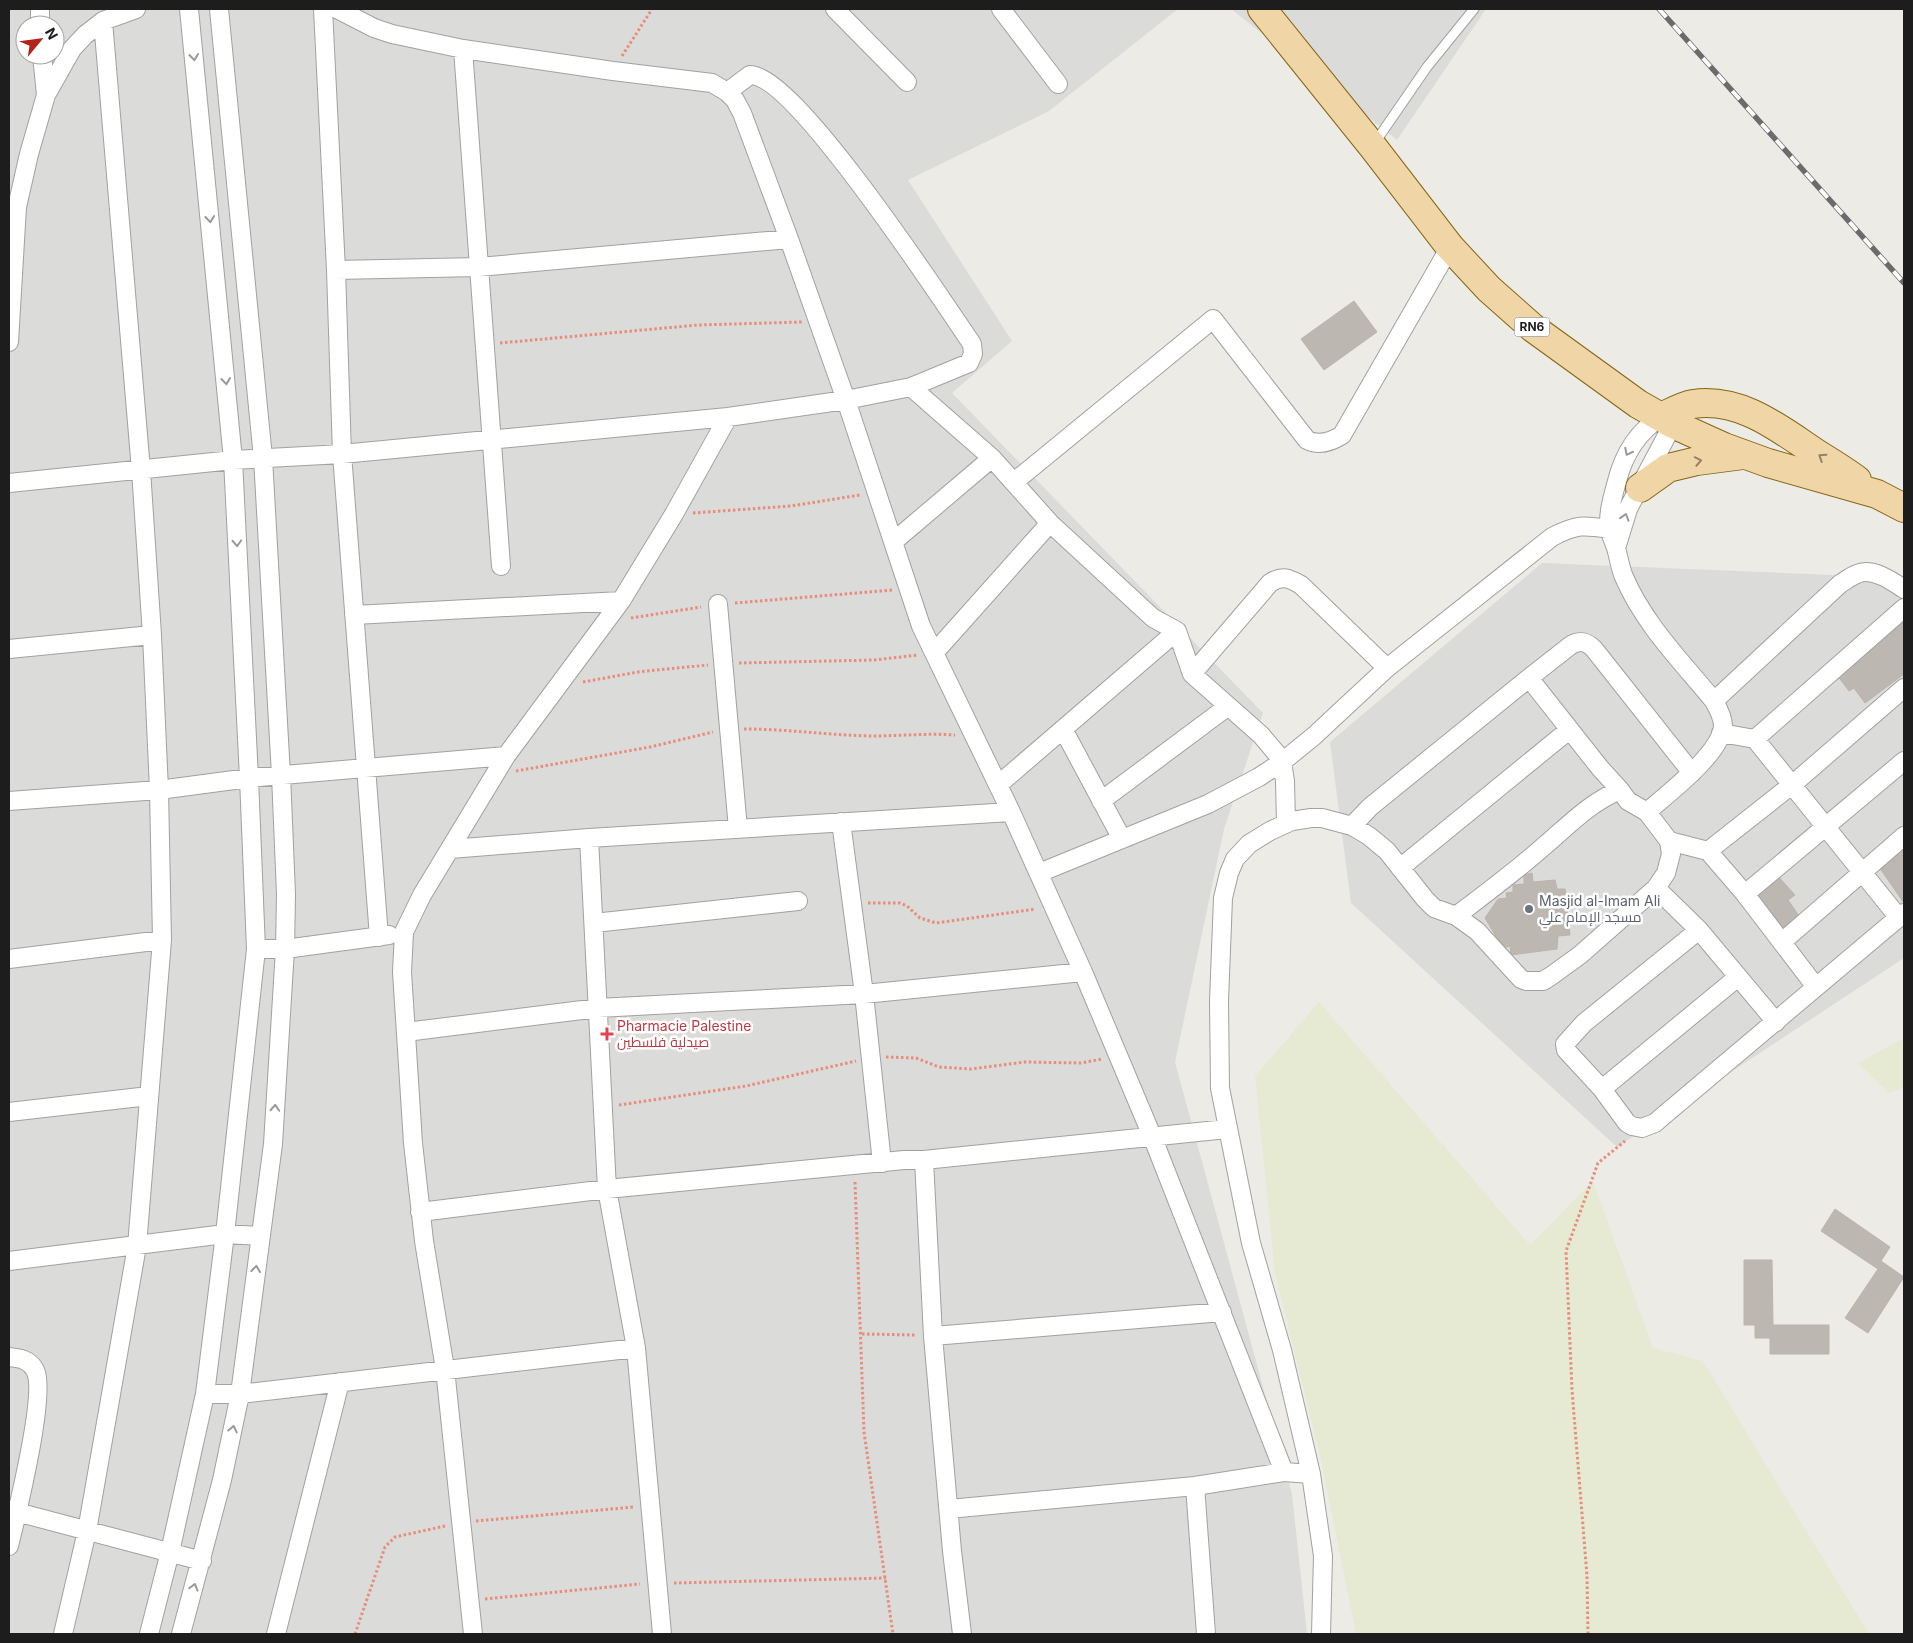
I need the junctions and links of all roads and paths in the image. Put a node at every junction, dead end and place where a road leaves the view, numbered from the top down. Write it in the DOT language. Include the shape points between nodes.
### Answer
graph roads {
  1 [pos="136,9"];
  2 [pos="190,9"];
  3 [pos="219,9"];
  4 [pos="323,9"];
  5 [pos="336,9"];
  6 [pos="652,9"];
  7 [pos="834,9"];
  8 [pos="1001,9"];
  9 [pos="1262,9"];
  10 [pos="1474,9"];
  11 [pos="103,21"];
  12 [pos="463,49"];
  13 [pos="43,65"];
  14 [pos="612,71"];
  15 [pos="907,82"];
  16 [pos="1058,84"];
  17 [pos="727,92"];
  18 [pos="46,95"];
  19 [pos="1372,147"];
  20 [pos="789,238"];
  21 [pos="1450,247"];
  22 [pos="479,267"];
  23 [pos="336,270"];
  24 [pos="818,322"];
  25 [pos="9,342"];
  26 [pos="484,344"];
  27 [pos="911,387"];
  28 [pos="846,400"];
  29 [pos="728,417"];
  30 [pos="1667,420"];
  31 [pos="490,438"];
  32 [pos="342,454"];
  33 [pos="1745,454"];
  34 [pos="263,458"];
  35 [pos="992,458"];
  36 [pos="233,460"];
  37 [pos="141,470"];
  38 [pos="1014,482"];
  39 [pos="9,483"];
  40 [pos="1640,488"];
  41 [pos="877,492"];
  42 [pos="1877,494"];
  43 [pos="1904,508"];
  44 [pos="674,514"];
  45 [pos="1050,523"];
  46 [pos="1610,529"];
  47 [pos="894,542"];
  48 [pos="1616,548"];
  49 [pos="501,566"];
  50 [pos="909,589"];
  51 [pos="1904,589"];
  52 [pos="621,600"];
  53 [pos="718,604"];
  54 [pos="1904,608"];
  55 [pos="354,615"];
  56 [pos="605,622"];
  57 [pos="1177,631"];
  58 [pos="152,635"];
  59 [pos="9,649"];
  60 [pos="934,653"];
  61 [pos="724,663"];
  62 [pos="1387,668"];
  63 [pos="1192,674"];
  64 [pos="1530,678"];
  65 [pos="558,686"];
  66 [pos="1904,688"];
  67 [pos="1714,700"];
  68 [pos="1227,707"];
  69 [pos="1063,729"];
  70 [pos="1569,730"];
  71 [pos="1721,733"];
  72 [pos="1755,739"];
  73 [pos="506,756"];
  74 [pos="1904,761"];
  75 [pos="1282,762"];
  76 [pos="366,770"];
  77 [pos="1692,772"];
  78 [pos="281,776"];
  79 [pos="249,778"];
  80 [pos="1793,784"];
  81 [pos="998,785"];
  82 [pos="159,790"];
  83 [pos="1620,790"];
  84 [pos="9,801"];
  85 [pos="1101,801"];
  86 [pos="1011,812"];
  87 [pos="1647,812"];
  88 [pos="842,822"];
  89 [pos="1286,823"];
  90 [pos="1352,826"];
  91 [pos="1827,828"];
  92 [pos="738,829"];
  93 [pos="1904,836"];
  94 [pos="590,838"];
  95 [pos="1122,839"];
  96 [pos="1669,841"];
  97 [pos="450,849"];
  98 [pos="1708,852"];
  99 [pos="1400,868"];
  100 [pos="1039,873"];
  101 [pos="1862,873"];
  102 [pos="1656,888"];
  103 [pos="1745,894"];
  104 [pos="798,901"];
  105 [pos="852,903"];
  106 [pos="1054,906"];
  107 [pos="1902,915"];
  108 [pos="1456,916"];
  109 [pos="594,923"];
  110 [pos="1699,930"];
  111 [pos="404,932"];
  112 [pos="379,937"];
  113 [pos="162,940"];
  114 [pos="1782,942"];
  115 [pos="256,949"];
  116 [pos="285,949"];
  117 [pos="9,960"];
  118 [pos="1083,972"];
  119 [pos="1738,977"];
  120 [pos="1816,988"];
  121 [pos="864,994"];
  122 [pos="598,1008"];
  123 [pos="1776,1022"];
  124 [pos="406,1032"];
  125 [pos="1602,1089"];
  126 [pos="149,1096"];
  127 [pos="9,1112"];
  128 [pos="1642,1128"];
  129 [pos="1227,1129"];
  130 [pos="1152,1136"];
  131 [pos="924,1160"];
  132 [pos="882,1163"];
  133 [pos="854,1165"];
  134 [pos="607,1189"];
  135 [pos="420,1212"];
  136 [pos="226,1234"];
  137 [pos="261,1236"];
  138 [pos="137,1246"];
  139 [pos="9,1261"];
  140 [pos="1222,1312"];
  141 [pos="862,1334"];
  142 [pos="933,1336"];
  143 [pos="636,1348"];
  144 [pos="9,1357"];
  145 [pos="445,1369"];
  146 [pos="340,1382"];
  147 [pos="205,1394"];
  148 [pos="240,1394"];
  149 [pos="1284,1472"];
  150 [pos="1311,1474"];
  151 [pos="1195,1486"];
  152 [pos="949,1509"];
  153 [pos="13,1511"];
  154 [pos="87,1531"];
  155 [pos="9,1546"];
  156 [pos="170,1552"];
  157 [pos="202,1561"];
  158 [pos="886,1578"];
  159 [pos="657,1583"];
  160 [pos="469,1600"];
  161 [pos="62,1634"];
  162 [pos="149,1634"];
  163 [pos="181,1634"];
  164 [pos="276,1634"];
  165 [pos="473,1634"];
  166 [pos="662,1634"];
  167 [pos="893,1634"];
  168 [pos="962,1634"];
  169 [pos="1206,1634"];
  170 [pos="1322,1634"];
  171 [pos="1588,1634"];
  1 -- 11 [label="street"];
  2 -- 36 [label="street, one-way"];
  3 -- 34 [label="street"];
  4 -- 23 [label="street"];
  5 -- 12 [label="street" via="392,34"];
  6 -- 14 [label="path"];
  7 -- 15 [label="street"];
  8 -- 16 [label="street"];
  9 -- 19 [label="main road, RN6"];
  10 -- 19 [label="lane" via="1427,67"];
  11 -- 18 [label="street" via="84,35 72,50"];
  11 -- 37 [label="street"];
  12 -- 14 [label="street"];
  12 -- 22 [label="street"];
  13 -- 18 [label="street"];
  14 -- 17 [label="street" via="712,83"];
  17 -- 20 [label="street" via="742,112"];
  17 -- 27 [label="street" via="750,75 762,78 780,90 884,214 972,344 973,354 968,363"];
  18 -- 25 [label="street" via="17,208"];
  19 -- 21 [label="main road, RN6"];
  20 -- 22 [label="street"];
  20 -- 24 [label="street"];
  21 -- 30 [label="main road, RN6" via="1489,289 1533,328 1638,404"];
  21 -- 38 [label="street" via="1342,435 1322,443 1307,440 1213,318"];
  22 -- 23 [label="street"];
  22 -- 26 [label="street"];
  23 -- 32 [label="street"];
  24 -- 26 [label="path" via="698,325"];
  24 -- 28 [label="street"];
  26 -- 31 [label="street"];
  27 -- 28 [label="street"];
  27 -- 35 [label="street"];
  28 -- 29 [label="street"];
  28 -- 41 [label="street"];
  29 -- 31 [label="street"];
  29 -- 44 [label="street"];
  30 -- 33 [label="main road, RN6"];
  30 -- 40 [label="street"];
  42 -- 30 [label="main road, one-way" via="1801,441 1758,416 1719,404 1694,404 1681,407"];
  30 -- 46 [label="street, one-way" via="1644,430 1625,457 1613,494"];
  31 -- 32 [label="street"];
  31 -- 49 [label="street"];
  32 -- 34 [label="street"];
  32 -- 55 [label="street"];
  40 -- 33 [label="main road, one-way" via="1668,468"];
  33 -- 42 [label="main road, RN6"];
  34 -- 36 [label="street"];
  34 -- 78 [label="street"];
  35 -- 38 [label="street"];
  35 -- 47 [label="street"];
  36 -- 37 [label="street"];
  36 -- 79 [label="street, one-way"];
  37 -- 39 [label="street"];
  37 -- 58 [label="street"];
  38 -- 45 [label="street"];
  48 -- 40 [label="street, one-way" via="1628,509"];
  41 -- 44 [label="path" via="791,506"];
  41 -- 47 [label="street"];
  42 -- 43 [label="main road, RN6"];
  44 -- 52 [label="street"];
  45 -- 57 [label="street" via="1153,618"];
  45 -- 60 [label="street"];
  46 -- 48 [label="street"];
  46 -- 62 [label="street" via="1584,525 1552,537"];
  47 -- 50 [label="street"];
  48 -- 67 [label="street" via="1623,575 1635,598 1660,636"];
  50 -- 53 [label="path"];
  50 -- 60 [label="street"];
  51 -- 67 [label="street" via="1889,579 1858,573 1840,584"];
  52 -- 55 [label="street"];
  52 -- 56 [label="street"];
  53 -- 56 [label="path"];
  53 -- 61 [label="street"];
  54 -- 72 [label="street"];
  55 -- 76 [label="street"];
  56 -- 65 [label="street"];
  57 -- 63 [label="street"];
  57 -- 69 [label="street"];
  58 -- 59 [label="street"];
  58 -- 82 [label="street"];
  60 -- 61 [label="path" via="874,660"];
  60 -- 81 [label="street"];
  61 -- 65 [label="path" via="638,672"];
  61 -- 92 [label="street"];
  62 -- 63 [label="street" via="1301,585 1286,577 1270,583"];
  62 -- 75 [label="street"];
  63 -- 68 [label="street"];
  64 -- 70 [label="street"];
  64 -- 77 [label="street" via="1571,644 1584,642 1594,649"];
  64 -- 90 [label="street" via="1370,807"];
  65 -- 73 [label="street"];
  66 -- 80 [label="street"];
  67 -- 71 [label="street" via="1722,721"];
  68 -- 75 [label="street" via="1261,735"];
  68 -- 85 [label="street"];
  69 -- 81 [label="street"];
  69 -- 85 [label="street"];
  70 -- 83 [label="street"];
  70 -- 99 [label="street"];
  71 -- 72 [label="street"];
  71 -- 77 [label="street" via="1714,748"];
  72 -- 80 [label="street"];
  73 -- 76 [label="street"];
  73 -- 97 [label="street"];
  74 -- 91 [label="street"];
  75 -- 89 [label="street"];
  75 -- 95 [label="street" via="1208,804"];
  76 -- 78 [label="street"];
  76 -- 112 [label="street"];
  77 -- 87 [label="street"];
  78 -- 79 [label="street"];
  78 -- 116 [label="street"];
  79 -- 82 [label="street"];
  79 -- 115 [label="street"];
  80 -- 91 [label="street"];
  80 -- 98 [label="street"];
  81 -- 86 [label="street"];
  82 -- 84 [label="street"];
  82 -- 113 [label="street"];
  83 -- 87 [label="street" via="1628,801"];
  83 -- 108 [label="street" via="1593,804"];
  85 -- 95 [label="street"];
  86 -- 88 [label="street"];
  86 -- 100 [label="street"];
  87 -- 96 [label="street"];
  88 -- 92 [label="street"];
  88 -- 105 [label="street"];
  89 -- 90 [label="street" via="1322,818"];
  89 -- 129 [label="street" via="1259,836 1236,859 1229,873 1224,898 1219,1001 1220,1088"];
  90 -- 99 [label="street" via="1387,851"];
  91 -- 101 [label="street"];
  91 -- 103 [label="street"];
  92 -- 94 [label="street"];
  93 -- 101 [label="street"];
  94 -- 97 [label="street"];
  94 -- 109 [label="street"];
  95 -- 100 [label="street"];
  96 -- 98 [label="street"];
  96 -- 102 [label="street" via="1671,854 1666,872"];
  97 -- 111 [label="street"];
  98 -- 103 [label="street"];
  99 -- 108 [label="street" via="1434,908"];
  100 -- 106 [label="street"];
  101 -- 107 [label="street"];
  101 -- 114 [label="street"];
  102 -- 108 [label="street" via="1580,956 1543,981 1526,982 1521,979 1477,931"];
  102 -- 110 [label="street"];
  103 -- 114 [label="street"];
  104 -- 109 [label="street"];
  105 -- 106 [label="path" via="900,903 920,918 936,923"];
  105 -- 121 [label="street"];
  106 -- 118 [label="street"];
  107 -- 120 [label="street"];
  109 -- 122 [label="street"];
  110 -- 119 [label="street"];
  110 -- 125 [label="street" via="1584,1023 1565,1044 1570,1055"];
  111 -- 112 [label="street"];
  111 -- 124 [label="street" via="402,972"];
  112 -- 116 [label="street"];
  113 -- 117 [label="street"];
  113 -- 126 [label="street"];
  114 -- 120 [label="street"];
  115 -- 116 [label="street"];
  115 -- 136 [label="street"];
  137 -- 116 [label="street, one-way" via="273,1144"];
  118 -- 121 [label="street"];
  118 -- 130 [label="street"];
  119 -- 123 [label="street"];
  119 -- 125 [label="street"];
  120 -- 123 [label="street"];
  121 -- 122 [label="street"];
  121 -- 132 [label="street"];
  122 -- 124 [label="street"];
  122 -- 134 [label="street"];
  123 -- 128 [label="street" via="1659,1120"];
  124 -- 135 [label="street"];
  125 -- 128 [label="street" via="1627,1122"];
  126 -- 127 [label="street"];
  126 -- 138 [label="street"];
  128 -- 171 [label="path" via="1598,1163 1566,1251"];
  129 -- 130 [label="street"];
  129 -- 150 [label="street" via="1251,1243 1282,1350"];
  130 -- 131 [label="street"];
  130 -- 140 [label="street"];
  131 -- 132 [label="street"];
  131 -- 142 [label="street"];
  132 -- 133 [label="street"];
  133 -- 134 [label="street"];
  133 -- 141 [label="path"];
  134 -- 135 [label="street"];
  134 -- 143 [label="street"];
  135 -- 145 [label="street"];
  136 -- 137 [label="street"];
  136 -- 138 [label="street"];
  136 -- 147 [label="street"];
  148 -- 137 [label="street, one-way"];
  138 -- 139 [label="street"];
  138 -- 154 [label="street"];
  140 -- 142 [label="street"];
  140 -- 149 [label="street"];
  141 -- 142 [label="path"];
  141 -- 158 [label="path" via="864,1432"];
  142 -- 152 [label="street"];
  143 -- 145 [label="street"];
  143 -- 159 [label="street"];
  144 -- 153 [label="street" via="25,1359 35,1370 38,1383 38,1403"];
  145 -- 146 [label="street"];
  145 -- 160 [label="street"];
  146 -- 148 [label="street"];
  146 -- 164 [label="street"];
  147 -- 148 [label="street"];
  147 -- 156 [label="street"];
  157 -- 148 [label="street, one-way"];
  149 -- 150 [label="street"];
  149 -- 151 [label="street"];
  150 -- 170 [label="street" via="1323,1556"];
  151 -- 152 [label="street"];
  151 -- 169 [label="street"];
  152 -- 168 [label="street"];
  153 -- 154 [label="street"];
  153 -- 155 [label="street"];
  154 -- 156 [label="street"];
  154 -- 161 [label="street"];
  156 -- 157 [label="street"];
  156 -- 162 [label="street"];
  163 -- 157 [label="street, one-way"];
  158 -- 159 [label="path"];
  158 -- 167 [label="path"];
  159 -- 160 [label="path"];
  159 -- 166 [label="street"];
  160 -- 165 [label="street"];
}
